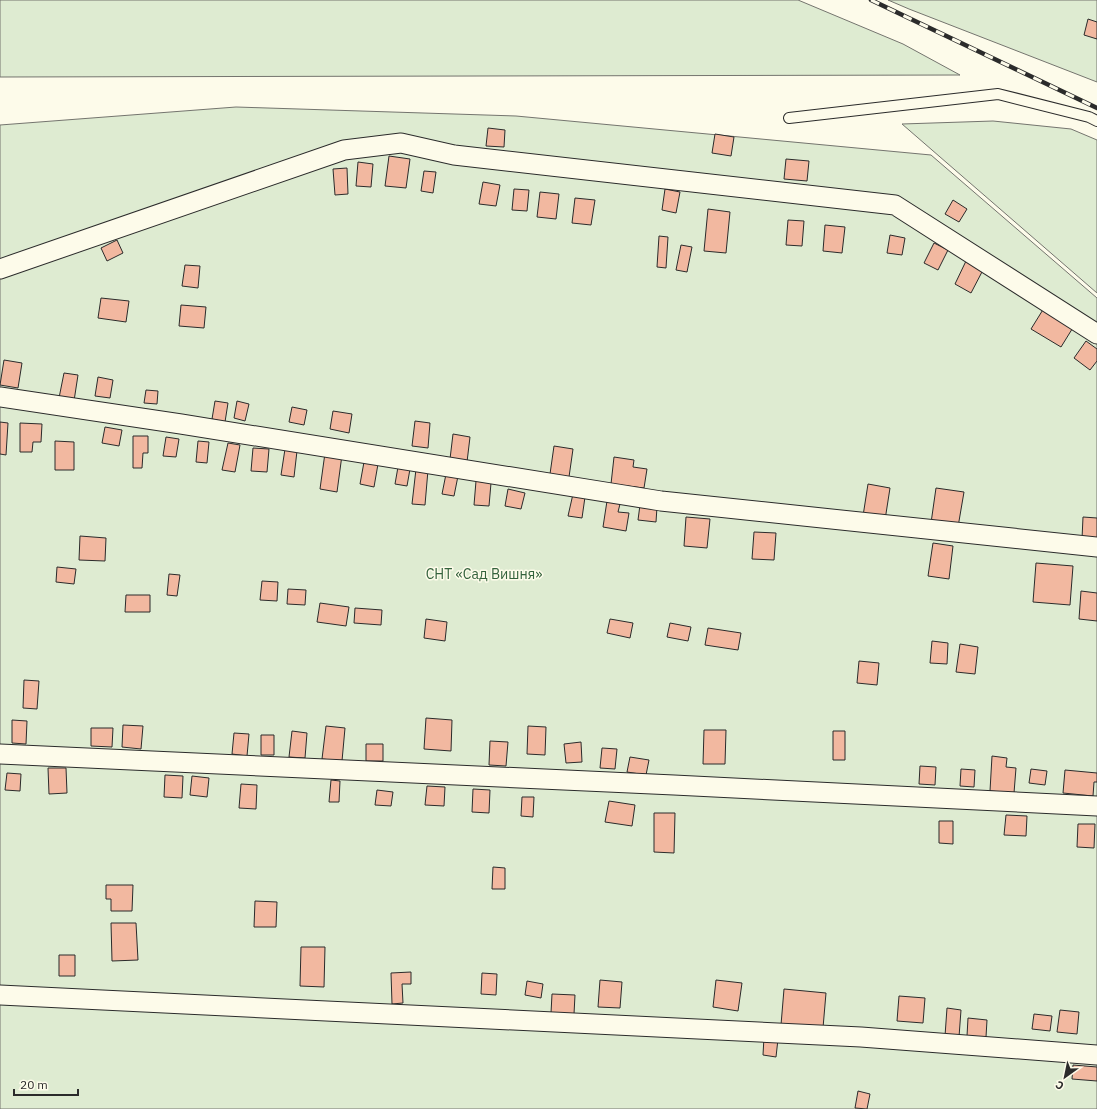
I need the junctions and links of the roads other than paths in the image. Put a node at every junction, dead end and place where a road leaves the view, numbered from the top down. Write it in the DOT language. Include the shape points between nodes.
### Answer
graph roads {
  1 [pos="789,118"];
  2 [pos="1097,121"];
  3 [pos="0,269"];
  4 [pos="1097,334"];
  5 [pos="0,397"];
  6 [pos="1097,547"];
  7 [pos="0,754"];
  8 [pos="1097,806"];
  9 [pos="0,995"];
  10 [pos="1097,1055"];
  1 -- 2 [label="lane" via="998,94"];
  3 -- 4 [label="street" via="344,150 400,143 454,155 895,205"];
  5 -- 6 [label="street" via="661,501"];
  7 -- 8 [label="street"];
  9 -- 10 [label="street" via="861,1037"];
}
